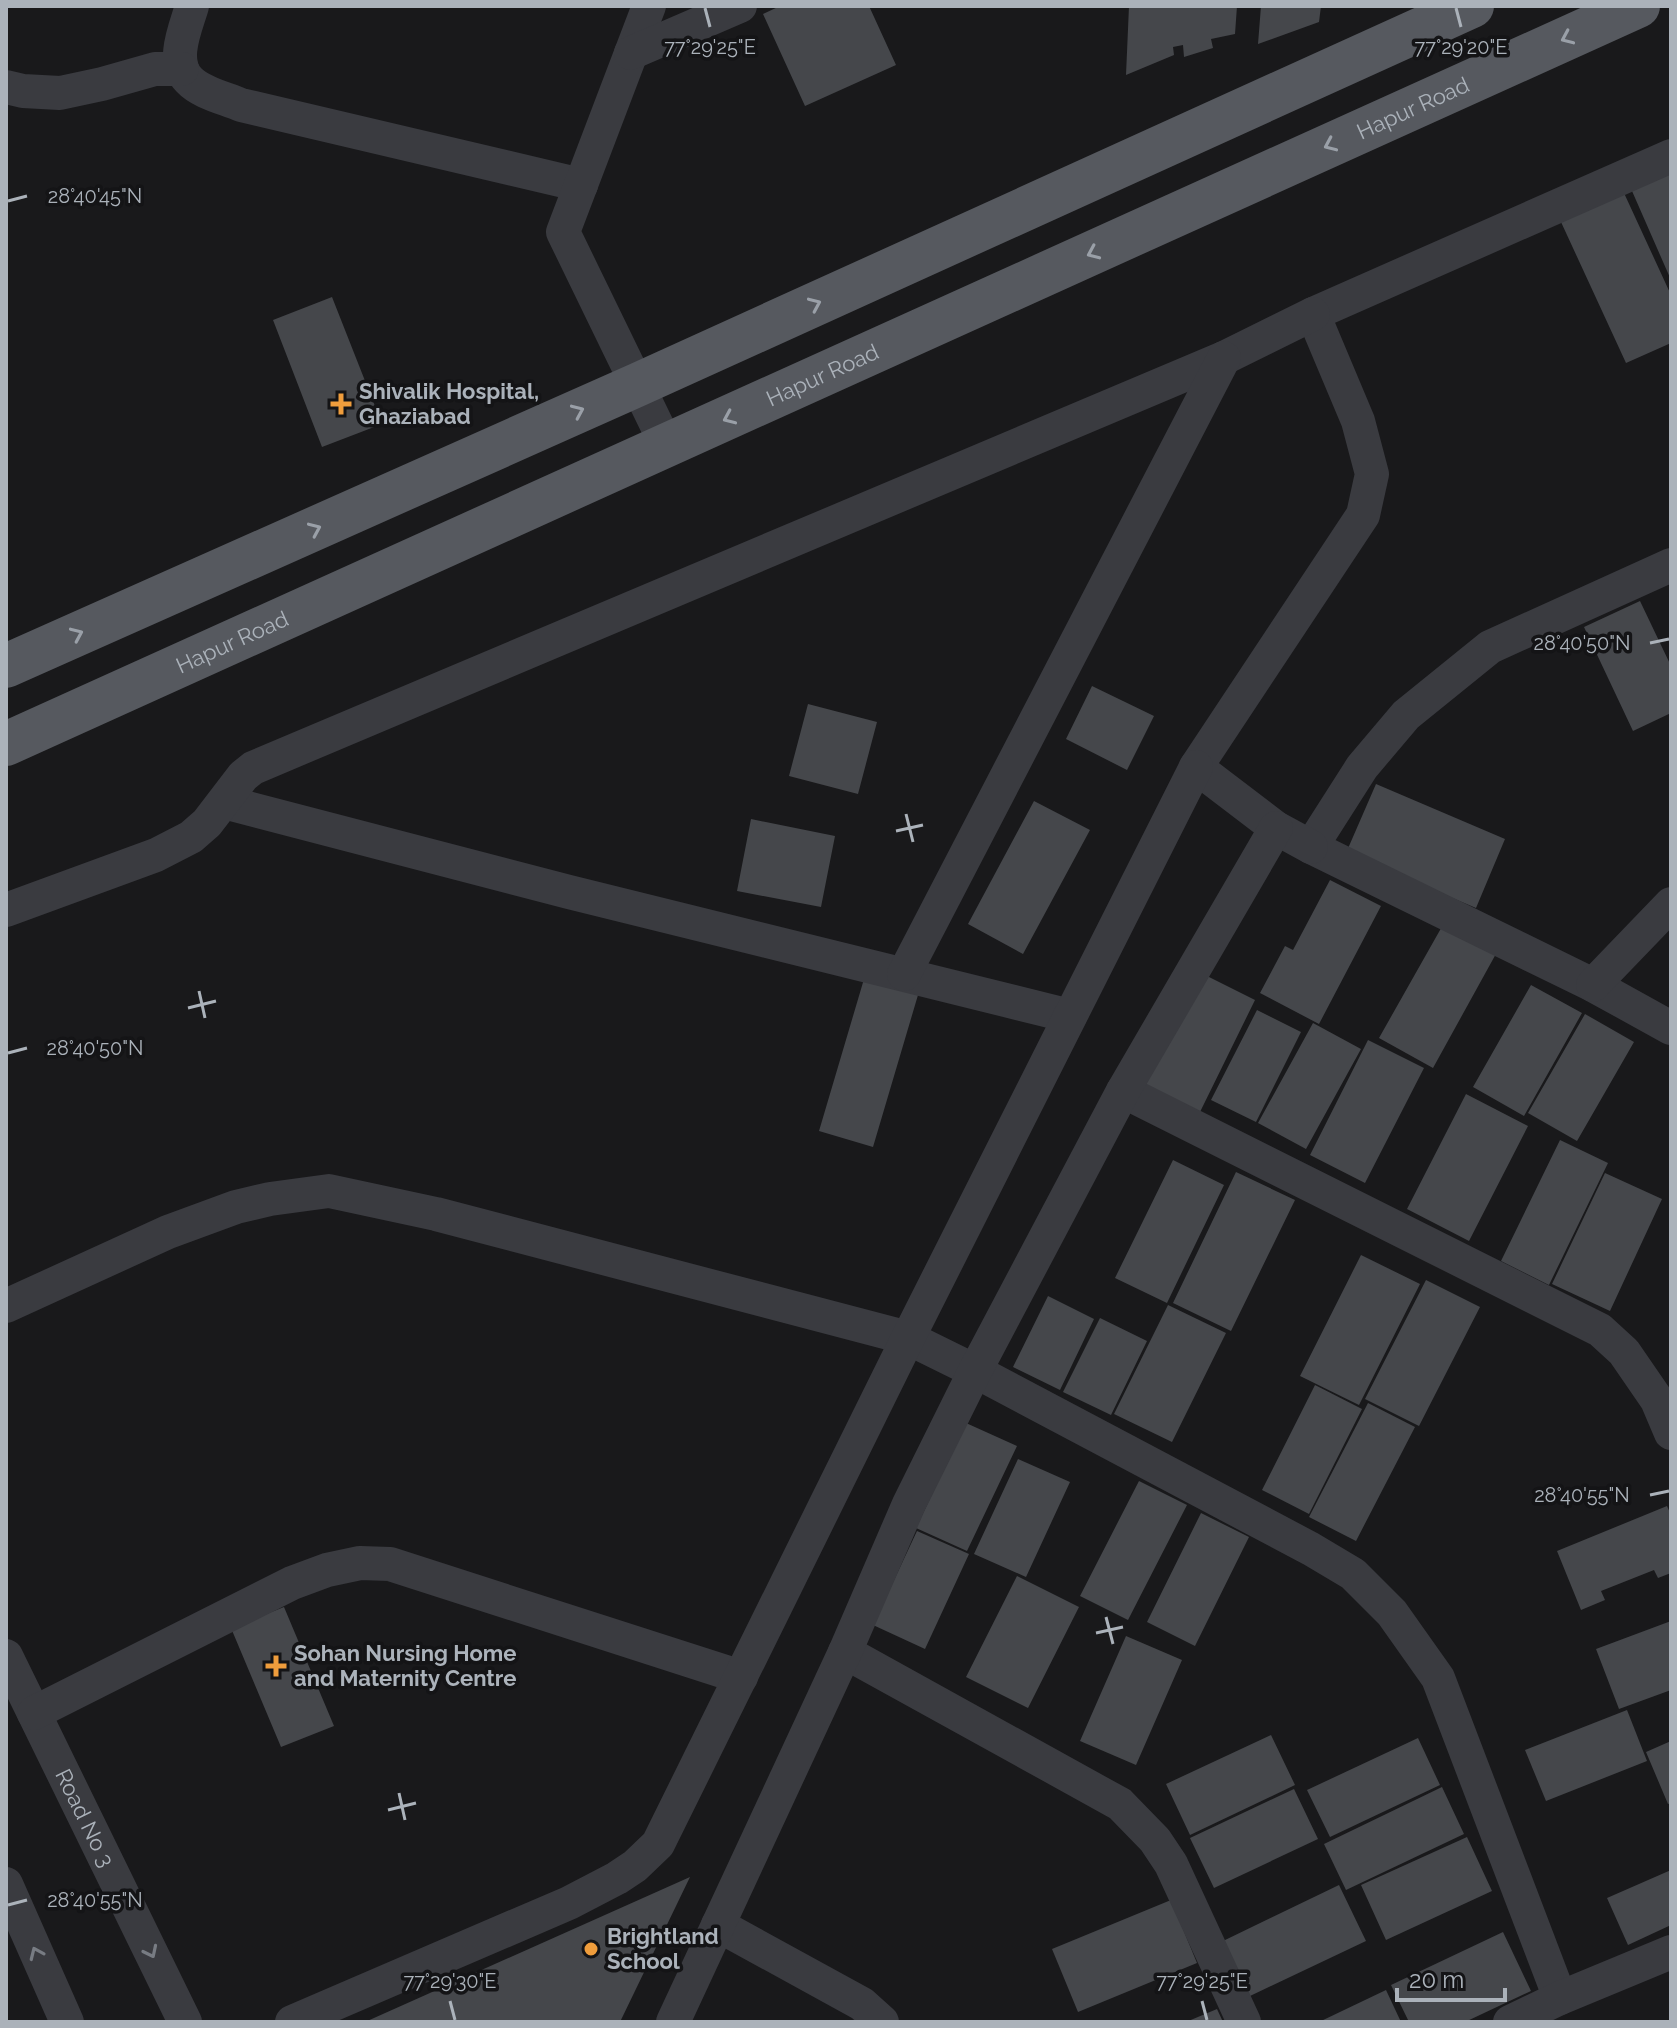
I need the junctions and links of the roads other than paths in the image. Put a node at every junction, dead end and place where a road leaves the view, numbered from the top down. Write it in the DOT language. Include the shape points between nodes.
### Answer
graph roads {
  1 [pos="192,6"];
  2 [pos="649,6"];
  3 [pos="740,6"];
  4 [pos="1472,6"];
  5 [pos="1638,6"];
  6 [pos="631,53"];
  7 [pos="182,69"];
  8 [pos="6,87"];
  9 [pos="1671,156"];
  10 [pos="581,185"];
  11 [pos="1313,314"];
  12 [pos="1224,358"];
  13 [pos="637,385"];
  14 [pos="667,446"];
  15 [pos="1671,565"];
  16 [pos="6,666"];
  17 [pos="6,744"];
  18 [pos="1196,767"];
  19 [pos="224,802"];
  20 [pos="1276,828"];
  21 [pos="1311,847"];
  22 [pos="1671,904"];
  23 [pos="6,910"];
  24 [pos="904,974"];
  25 [pos="1593,985"];
  26 [pos="1070,1016"];
  27 [pos="1671,1028"];
  28 [pos="1123,1091"];
  29 [pos="6,1306"];
  30 [pos="908,1338"];
  31 [pos="975,1371"];
  32 [pos="1671,1433"];
  33 [pos="845,1652"];
  34 [pos="6,1656"];
  35 [pos="741,1677"];
  36 [pos="34,1713"];
  37 [pos="6,1884"];
  38 [pos="718,1925"];
  39 [pos="1671,1952"];
  40 [pos="1560,1998"];
  41 [pos="67,2022"];
  42 [pos="185,2022"];
  43 [pos="292,2022"];
  44 [pos="673,2022"];
  45 [pos="882,2022"];
  46 [pos="1244,2022"];
  47 [pos="1510,2022"];
  1 -- 7 [label="street" via="181,47"];
  2 -- 6 [label="street"];
  3 -- 6 [label="street"];
  13 -- 4 [label="main road, one-way"];
  5 -- 14 [label="main road, Hapur Road, one-way"];
  6 -- 10 [label="street"];
  7 -- 8 [label="street" via="155,69 60,93"];
  7 -- 10 [label="street" via="201,88 241,105"];
  9 -- 11 [label="street"];
  10 -- 13 [label="street" via="563,232"];
  11 -- 12 [label="street"];
  11 -- 18 [label="street" via="1358,421 1372,474 1363,515"];
  12 -- 19 [label="street" via="253,768"];
  12 -- 24 [label="street"];
  13 -- 14 [label="street"];
  16 -- 13 [label="main road, one-way"];
  14 -- 17 [label="main road, Hapur Road"];
  15 -- 21 [label="street" via="1490,647 1406,715 1362,767"];
  18 -- 20 [label="street"];
  18 -- 26 [label="street"];
  19 -- 23 [label="street" via="191,837 166,850"];
  19 -- 24 [label="street"];
  20 -- 21 [label="street"];
  20 -- 28 [label="street"];
  21 -- 25 [label="street"];
  22 -- 25 [label="street"];
  24 -- 26 [label="street"];
  25 -- 27 [label="street"];
  26 -- 30 [label="street"];
  28 -- 31 [label="street"];
  28 -- 32 [label="street" via="1600,1330 1624,1352 1657,1400"];
  29 -- 30 [label="street" via="236,1207 329,1191 436,1214"];
  30 -- 31 [label="street"];
  30 -- 35 [label="street"];
  31 -- 33 [label="street" via="909,1504"];
  31 -- 40 [label="street" via="1311,1549 1353,1574 1392,1613 1438,1678"];
  33 -- 38 [label="street"];
  33 -- 46 [label="street" via="1120,1804 1171,1864"];
  34 -- 36 [label="street, Road No 3"];
  35 -- 36 [label="street" via="390,1564 360,1563 292,1583"];
  35 -- 43 [label="street" via="658,1844 635,1866 569,1903"];
  36 -- 42 [label="street, Road No 3, one-way"];
  41 -- 37 [label="street, one-way"];
  38 -- 44 [label="street"];
  38 -- 45 [label="street" via="862,2004"];
  39 -- 40 [label="street"];
  40 -- 47 [label="street"];
}
